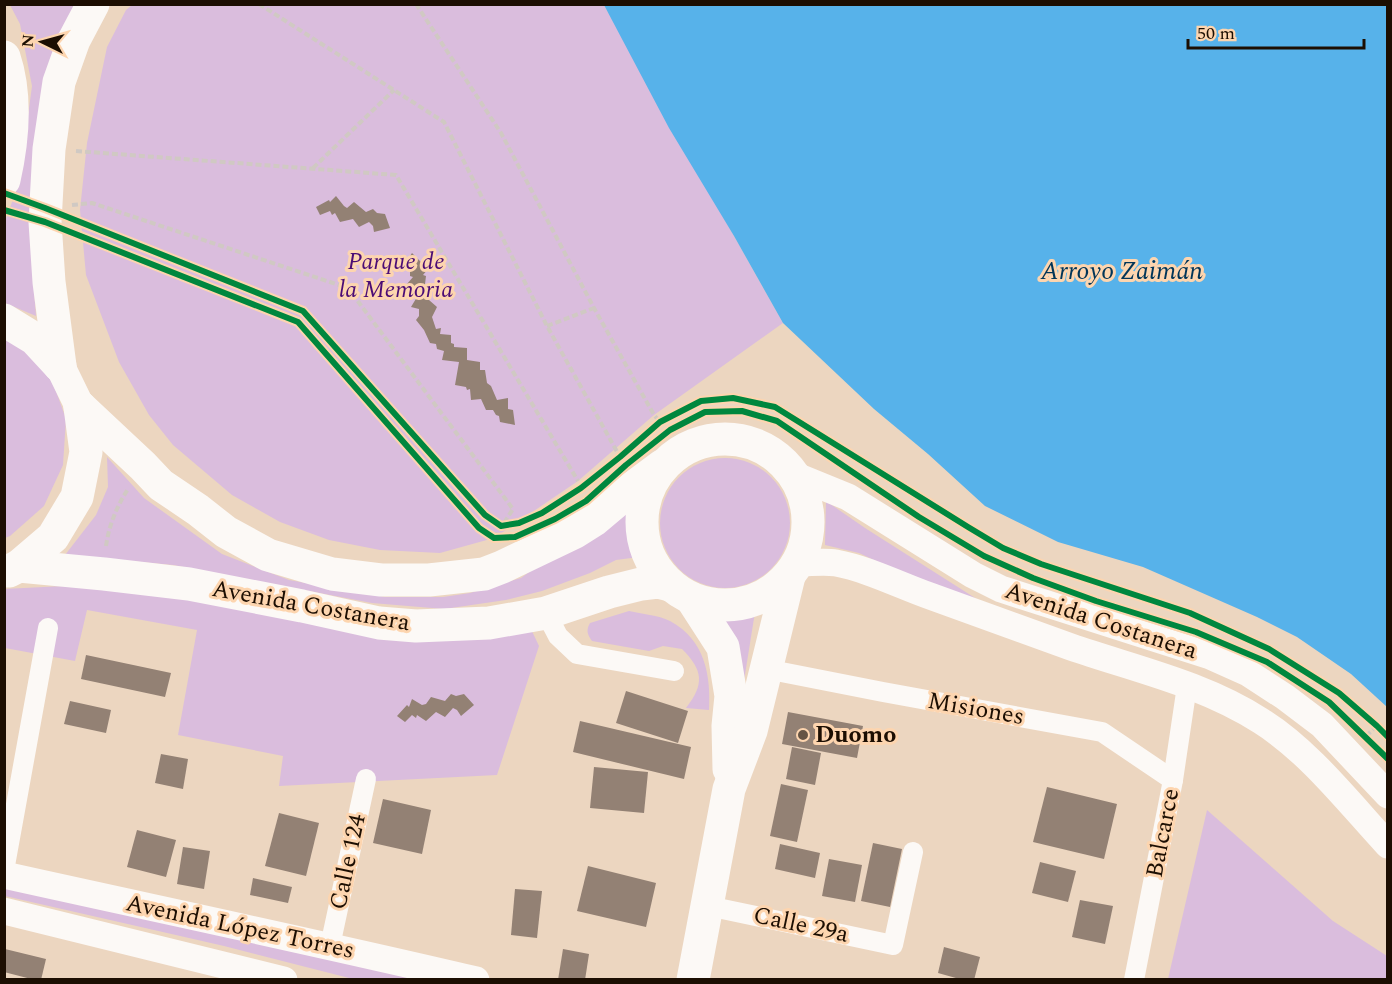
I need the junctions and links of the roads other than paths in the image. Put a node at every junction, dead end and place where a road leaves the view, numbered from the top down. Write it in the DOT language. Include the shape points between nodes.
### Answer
graph roads {
  1 [pos="93,4"];
  2 [pos="4,57"];
  3 [pos="4,180"];
  4 [pos="4,320"];
  5 [pos="60,366"];
  6 [pos="80,407"];
  7 [pos="662,466"];
  8 [pos="794,475"];
  9 [pos="12,570"];
  10 [pos="794,570"];
  11 [pos="681,592"];
  12 [pos="546,613"];
  13 [pos="48,628"];
  14 [pos="766,669"];
  15 [pos="675,671"];
  16 [pos="1187,686"];
  17 [pos="366,779"];
  18 [pos="1173,780"];
  19 [pos="729,789"];
  20 [pos="1388,795"];
  21 [pos="1388,845"];
  22 [pos="913,852"];
  23 [pos="4,870"];
  24 [pos="4,875"];
  25 [pos="708,906"];
  26 [pos="4,910"];
  27 [pos="330,946"];
  28 [pos="284,980"];
  29 [pos="476,980"];
  30 [pos="693,980"];
  31 [pos="1134,980"];
  1 -- 5 [label="highway" via="74,40 59,82 49,149 45,208 49,282"];
  2 -- 3 [label="highway" via="12,108 11,151"];
  4 -- 5 [label="highway" via="34,339"];
  5 -- 6 [label="main road"];
  6 -- 7 [label="highway, Avenida Costanera" via="161,485 226,532 268,555 332,574 381,580 429,580 484,574 502,567 575,532"];
  6 -- 9 [label="highway" via="86,452 77,497 53,537"];
  7 -- 8 [label="highway" via="682,450 705,440 730,438 755,443 777,456"];
  7 -- 11 [label="highway" via="648,489 642,514 643,541 653,565"];
  8 -- 10 [label="highway" via="806,501 808,529"];
  8 -- 20 [label="main road, Avenida Costanera" via="848,497 1001,589 1210,656 1248,673 1322,725"];
  9 -- 12 [label="highway, Avenida Costanera" via="104,574 189,584 379,623 416,626 489,623"];
  10 -- 11 [label="highway" via="769,594 744,604 717,606"];
  10 -- 14 [label="highway"];
  10 -- 16 [label="main road, Avenida Costanera" via="833,562 859,569"];
  11 -- 12 [label="highway, Avenida Costanera" via="658,582 640,584"];
  11 -- 19 [label="highway" via="723,647 731,696"];
  12 -- 15 [label="street" via="558,636 577,654"];
  13 -- 23 [label="street"];
  14 -- 18 [label="street, Misiones" via="1102,732"];
  14 -- 19 [label="highway" via="751,731"];
  16 -- 18 [label="street, Balcarce"];
  16 -- 21 [label="main road, Avenida Costanera" via="1237,706 1294,746"];
  17 -- 27 [label="street, Calle 124"];
  18 -- 31 [label="street, Balcarce"];
  19 -- 25 [label="highway"];
  22 -- 25 [label="street, Calle 29a" via="894,945"];
  24 -- 27 [label="main road, Avenida López Torres"];
  25 -- 30 [label="highway"];
  26 -- 28 [label="main road, Avenida López Torres"];
  27 -- 29 [label="main road, Avenida López Torres"];
}
